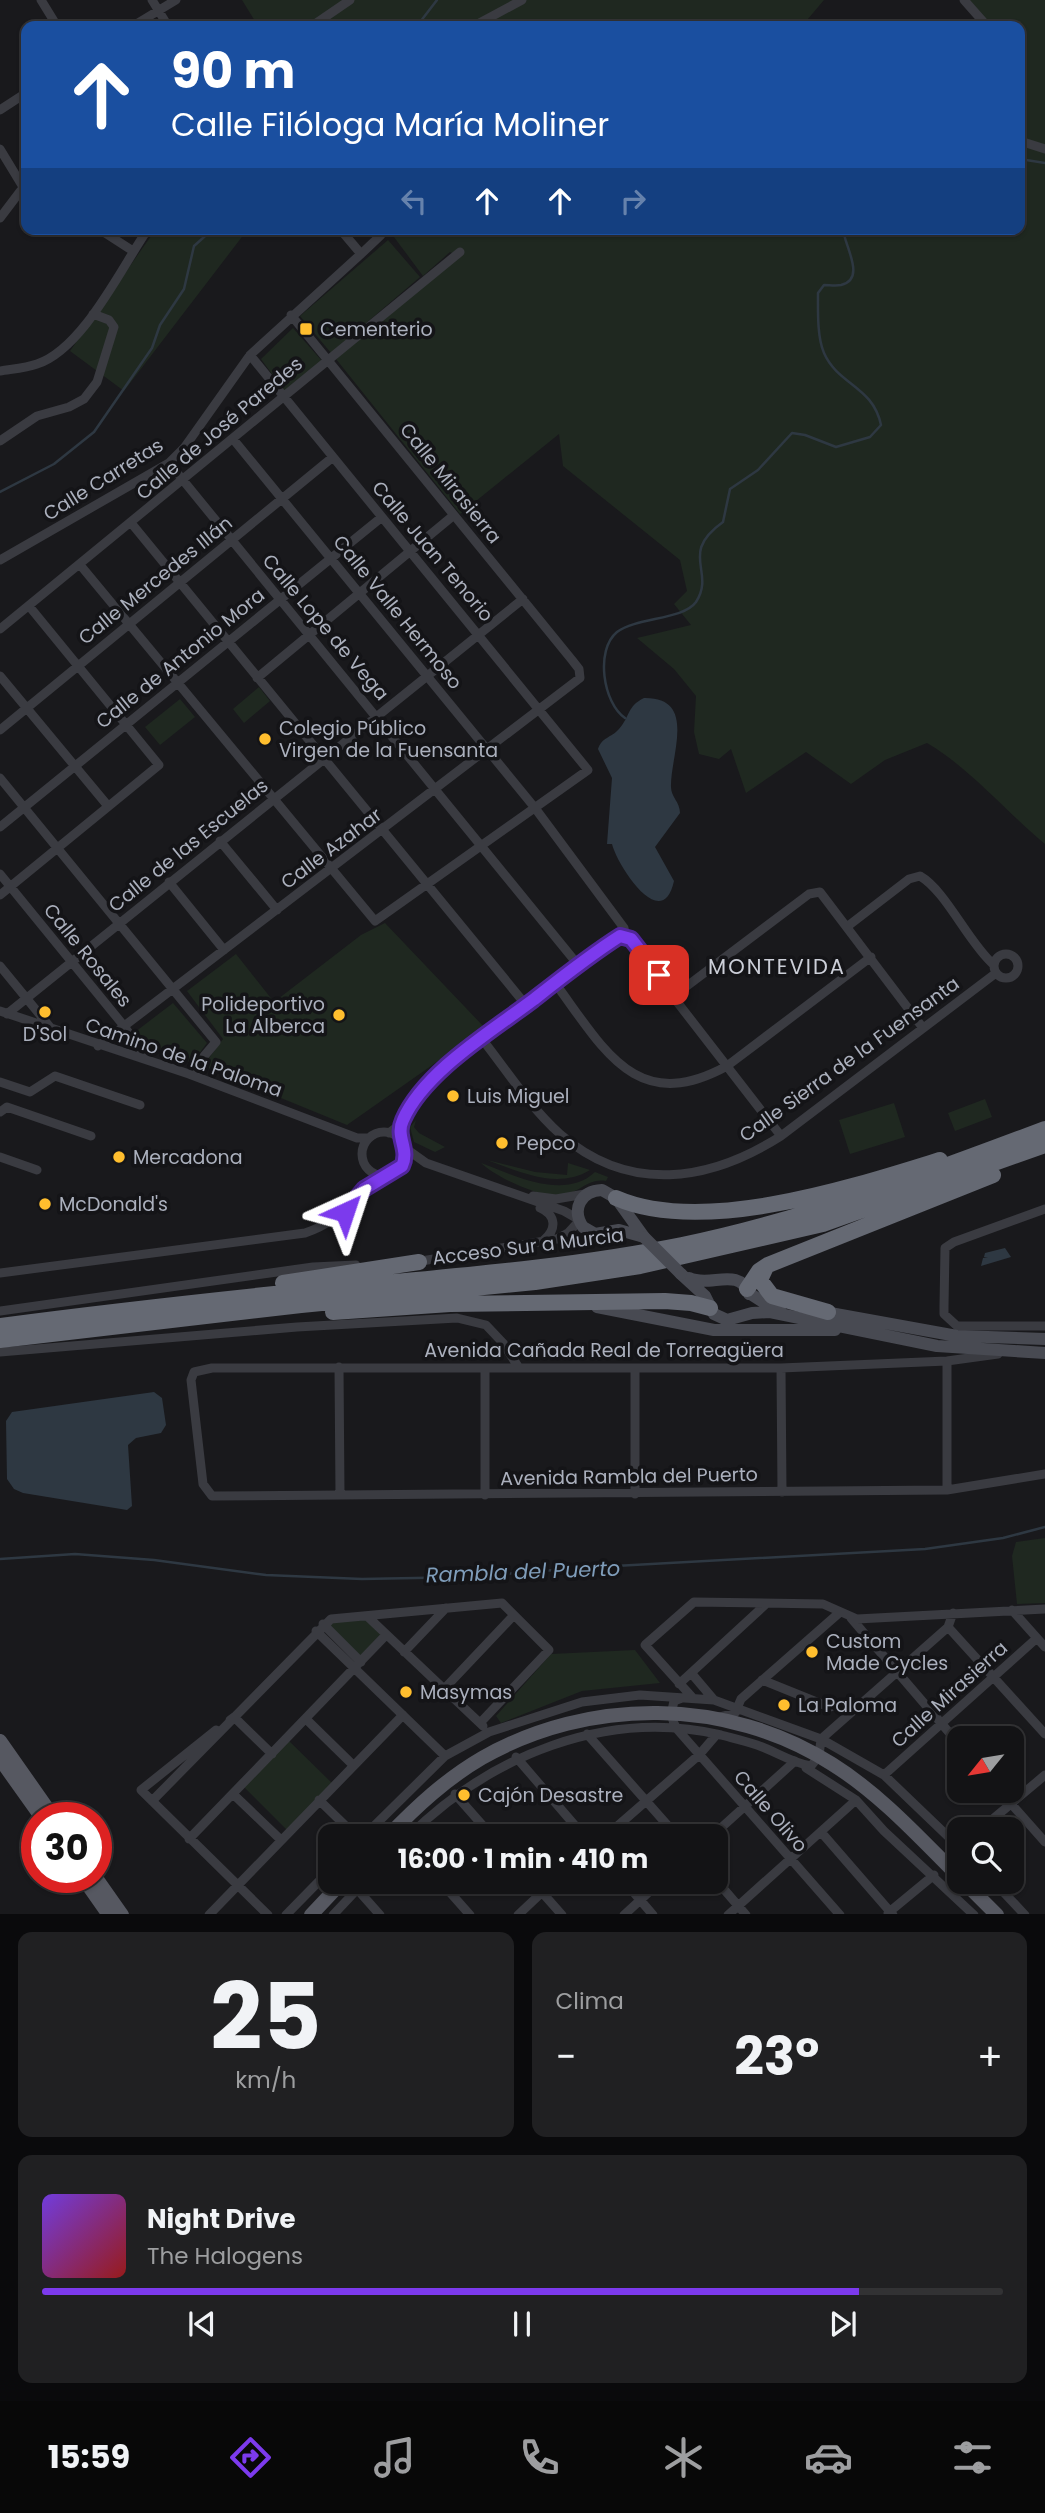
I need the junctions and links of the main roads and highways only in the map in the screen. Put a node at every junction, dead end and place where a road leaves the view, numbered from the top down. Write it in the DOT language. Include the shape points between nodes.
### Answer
graph roads {
  1 [pos="1045,1129"];
  2 [pos="1010,1142"];
  3 [pos="1045,1146"];
  4 [pos="618,1201"];
  5 [pos="419,1262"];
  6 [pos="768,1265"];
  7 [pos="748,1291"];
  8 [pos="709,1304"];
  9 [pos="259,1310"];
  10 [pos="828,1312"];
  11 [pos="51,1319"];
  12 [pos="0,1326"];
  13 [pos="0,1340"];
  14 [pos="0,1741"];
  15 [pos="0,1761"];
  16 [pos="31,1802"];
  17 [pos="43,1802"];
  18 [pos="401,1824"];
  19 [pos="947,1865"];
  20 [pos="94,1893"];
  21 [pos="107,1893"];
  22 [pos="330,1894"];
  23 [pos="976,1894"];
  24 [pos="109,1914"];
  25 [pos="122,1914"];
  26 [pos="311,1914"];
  27 [pos="997,1914"];
  1 -- 2 [label="highway, Acceso Sur a Murcia"];
  2 -- 4 [label="highway" via="821,1195 746,1208 670,1210"];
  2 -- 11 [label="highway, Acceso Sur a Murcia" via="817,1211 638,1254"];
  3 -- 6 [label="highway" via="953,1193"];
  3 -- 9 [label="highway, Acceso Sur a Murcia" via="849,1215 686,1257 535,1282"];
  5 -- 11 [label="highway"];
  6 -- 7 [label="highway"];
  6 -- 10 [label="highway" via="760,1280 772,1296"];
  8 -- 9 [label="highway" via="450,1304 269,1316"];
  9 -- 13 [label="highway, Acceso Sur a Murcia"];
  11 -- 12 [label="highway, Acceso Sur a Murcia"];
  14 -- 17 [label="main road"];
  15 -- 16 [label="main road"];
  18 -- 19 [label="main road" via="445,1783 512,1742 577,1721 640,1712 714,1718 773,1735 819,1756 881,1801"];
  20 -- 24 [label="main road"];
  21 -- 25 [label="main road"];
  22 -- 26 [label="main road"];
  23 -- 27 [label="main road"];
}
